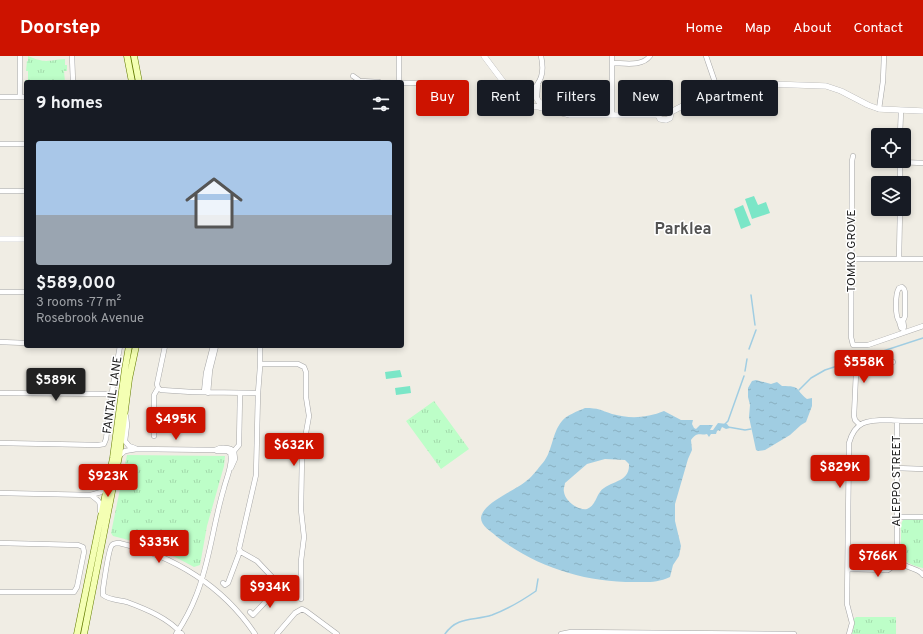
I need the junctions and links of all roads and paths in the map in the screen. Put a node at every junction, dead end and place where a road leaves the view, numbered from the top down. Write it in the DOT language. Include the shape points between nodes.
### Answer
graph roads {
  1 [pos="20,56"];
  2 [pos="72,56"];
  3 [pos="127,56"];
  4 [pos="134,56"];
  5 [pos="399,56"];
  6 [pos="484,56"];
  7 [pos="541,56"];
  8 [pos="612,56"];
  9 [pos="650,56"];
  10 [pos="706,56"];
  11 [pos="884,56"];
  12 [pos="612,63"];
  13 [pos="353,76"];
  14 [pos="73,80"];
  15 [pos="132,80"];
  16 [pos="139,80"];
  17 [pos="359,80"];
  18 [pos="399,80"];
  19 [pos="503,80"];
  20 [pos="714,80"];
  21 [pos="416,82"];
  22 [pos="404,83"];
  23 [pos="538,83"];
  24 [pos="778,84"];
  25 [pos="534,88"];
  26 [pos="534,94"];
  27 [pos="0,97"];
  28 [pos="20,97"];
  29 [pos="24,97"];
  30 [pos="537,98"];
  31 [pos="542,102"];
  32 [pos="534,105"];
  33 [pos="879,109"];
  34 [pos="901,111"];
  35 [pos="923,111"];
  36 [pos="612,115"];
  37 [pos="618,115"];
  38 [pos="659,116"];
  39 [pos="671,116"];
  40 [pos="900,128"];
  41 [pos="0,144"];
  42 [pos="24,144"];
  43 [pos="853,156"];
  44 [pos="911,162"];
  45 [pos="923,163"];
  46 [pos="0,191"];
  47 [pos="24,191"];
  48 [pos="900,216"];
  49 [pos="0,239"];
  50 [pos="24,240"];
  51 [pos="851,258"];
  52 [pos="899,259"];
  53 [pos="923,259"];
  54 [pos="0,292"];
  55 [pos="24,292"];
  56 [pos="901,321"];
  57 [pos="923,326"];
  58 [pos="903,331"];
  59 [pos="0,342"];
  60 [pos="24,343"];
  61 [pos="120,348"];
  62 [pos="129,348"];
  63 [pos="136,348"];
  64 [pos="165,348"];
  65 [pos="212,348"];
  66 [pos="216,348"];
  67 [pos="260,348"];
  68 [pos="893,362"];
  69 [pos="260,364"];
  70 [pos="158,388"];
  71 [pos="0,393"];
  72 [pos="206,393"];
  73 [pos="240,393"];
  74 [pos="258,393"];
  75 [pos="112,394"];
  76 [pos="125,413"];
  77 [pos="897,420"];
  78 [pos="923,421"];
  79 [pos="860,425"];
  80 [pos="154,436"];
  81 [pos="0,444"];
  82 [pos="137,449"];
  83 [pos="215,450"];
  84 [pos="234,451"];
  85 [pos="119,456"];
  86 [pos="896,468"];
  87 [pos="230,469"];
  88 [pos="923,469"];
  89 [pos="108,484"];
  90 [pos="0,493"];
  91 [pos="91,495"];
  92 [pos="896,517"];
  93 [pos="923,517"];
  94 [pos="98,532"];
  95 [pos="0,544"];
  96 [pos="240,551"];
  97 [pos="900,561"];
  98 [pos="848,569"];
  99 [pos="923,574"];
  100 [pos="202,579"];
  101 [pos="279,580"];
  102 [pos="301,581"];
  103 [pos="223,583"];
  104 [pos="0,592"];
  105 [pos="301,599"];
  106 [pos="250,612"];
  107 [pos="179,633"];
  108 [pos="652,633"];
  109 [pos="700,633"];
  110 [pos="77,634"];
  111 [pos="84,634"];
  112 [pos="255,634"];
  113 [pos="276,634"];
  114 [pos="337,634"];
  115 [pos="561,634"];
  116 [pos="749,634"];
  117 [pos="794,634"];
  118 [pos="849,634"];
  1 -- 28 [label="street"];
  2 -- 14 [label="street"];
  3 -- 15 [label="main road"];
  4 -- 16 [label="main road"];
  5 -- 18 [label="street"];
  6 -- 19 [label="street"];
  7 -- 23 [label="street" via="543,71"];
  8 -- 12 [label="street"];
  9 -- 12 [label="street" via="641,63"];
  10 -- 20 [label="street"];
  11 -- 33 [label="street"];
  12 -- 36 [label="street"];
  13 -- 17 [label="street"];
  21 -- 22 [label="street"];
  23 -- 25 [label="street"];
  23 -- 30 [label="street"];
  24 -- 33 [label="street" via="826,86"];
  26 -- 30 [label="street"];
  27 -- 28 [label="street"];
  28 -- 29 [label="street"];
  30 -- 31 [label="street"];
  30 -- 32 [label="street"];
  33 -- 34 [label="street"];
  34 -- 35 [label="street"];
  34 -- 40 [label="street"];
  36 -- 37 [label="street"];
  38 -- 39 [label="street" via="662,120 668,120"];
  41 -- 42 [label="street"];
  43 -- 51 [label="street, TOMKO GROVE"];
  44 -- 45 [label="street"];
  46 -- 47 [label="street"];
  48 -- 52 [label="street"];
  49 -- 50 [label="street"];
  51 -- 52 [label="street"];
  51 -- 58 [label="street, TOMKO GROVE" via="853,345 868,345"];
  52 -- 53 [label="street"];
  54 -- 55 [label="street"];
  56 -- 56 [label="street" via="897,316 899,288 905,292 905,316"];
  56 -- 58 [label="street"];
  57 -- 58 [label="street"];
  59 -- 60 [label="street"];
  61 -- 75 [label="street, FANTAIL LANE"];
  62 -- 89 [label="main road"];
  63 -- 76 [label="main road"];
  64 -- 70 [label="street"];
  65 -- 72 [label="street" via="206,373"];
  66 -- 72 [label="street"];
  67 -- 69 [label="street"];
  68 -- 79 [label="street" via="856,373 854,416"];
  69 -- 74 [label="street"];
  69 -- 102 [label="street" via="298,364 304,367 306,372 309,416 302,455 301,510 304,536"];
  70 -- 72 [label="street"];
  70 -- 80 [label="street" via="154,394"];
  71 -- 75 [label="street"];
  72 -- 73 [label="street"];
  73 -- 74 [label="street"];
  73 -- 84 [label="street" via="239,445"];
  74 -- 96 [label="street" via="256,475 239,545"];
  75 -- 81 [label="street, FANTAIL LANE" via="104,444"];
  76 -- 82 [label="street" via="125,442"];
  76 -- 85 [label="main road"];
  77 -- 78 [label="street"];
  77 -- 79 [label="street" via="869,421"];
  77 -- 86 [label="street, ALEPPO STREET"];
  79 -- 98 [label="street" via="854,430 849,444"];
  82 -- 83 [label="street"];
  82 -- 85 [label="street" via="125,451"];
  83 -- 84 [label="street" via="227,448"];
  83 -- 87 [label="street" via="230,453"];
  84 -- 87 [label="street" via="235,459"];
  85 -- 111 [label="main road"];
  86 -- 88 [label="street"];
  86 -- 92 [label="street, ALEPPO STREET"];
  87 -- 100 [label="street"];
  89 -- 91 [label="street" via="101,492"];
  89 -- 94 [label="main road"];
  90 -- 91 [label="street"];
  91 -- 94 [label="street" via="97,498 100,504"];
  92 -- 93 [label="street"];
  92 -- 97 [label="street, ALEPPO STREET" via="896,550"];
  94 -- 110 [label="main road"];
  95 -- 104 [label="street" via="78,545 83,547 84,552 74,592"];
  96 -- 101 [label="street" via="257,561 271,576"];
  96 -- 103 [label="street" via="229,581 225,585"];
  97 -- 98 [label="street" via="888,570"];
  97 -- 99 [label="street" via="908,568"];
  98 -- 118 [label="street" via="848,608 852,623"];
  100 -- 107 [label="street"];
  100 -- 107 [label="street" via="182,566 151,552 118,543 113,544 111,548 102,591 104,596 146,610 164,620"];
  100 -- 112 [label="street" via="235,608"];
  101 -- 102 [label="street"];
  101 -- 106 [label="street" via="253,616"];
  102 -- 105 [label="street"];
  108 -- 109 [label="street"];
  108 -- 115 [label="street"];
  109 -- 116 [label="street"];
  113 -- 114 [label="street" via="301,609"];
  116 -- 117 [label="street"];
}
